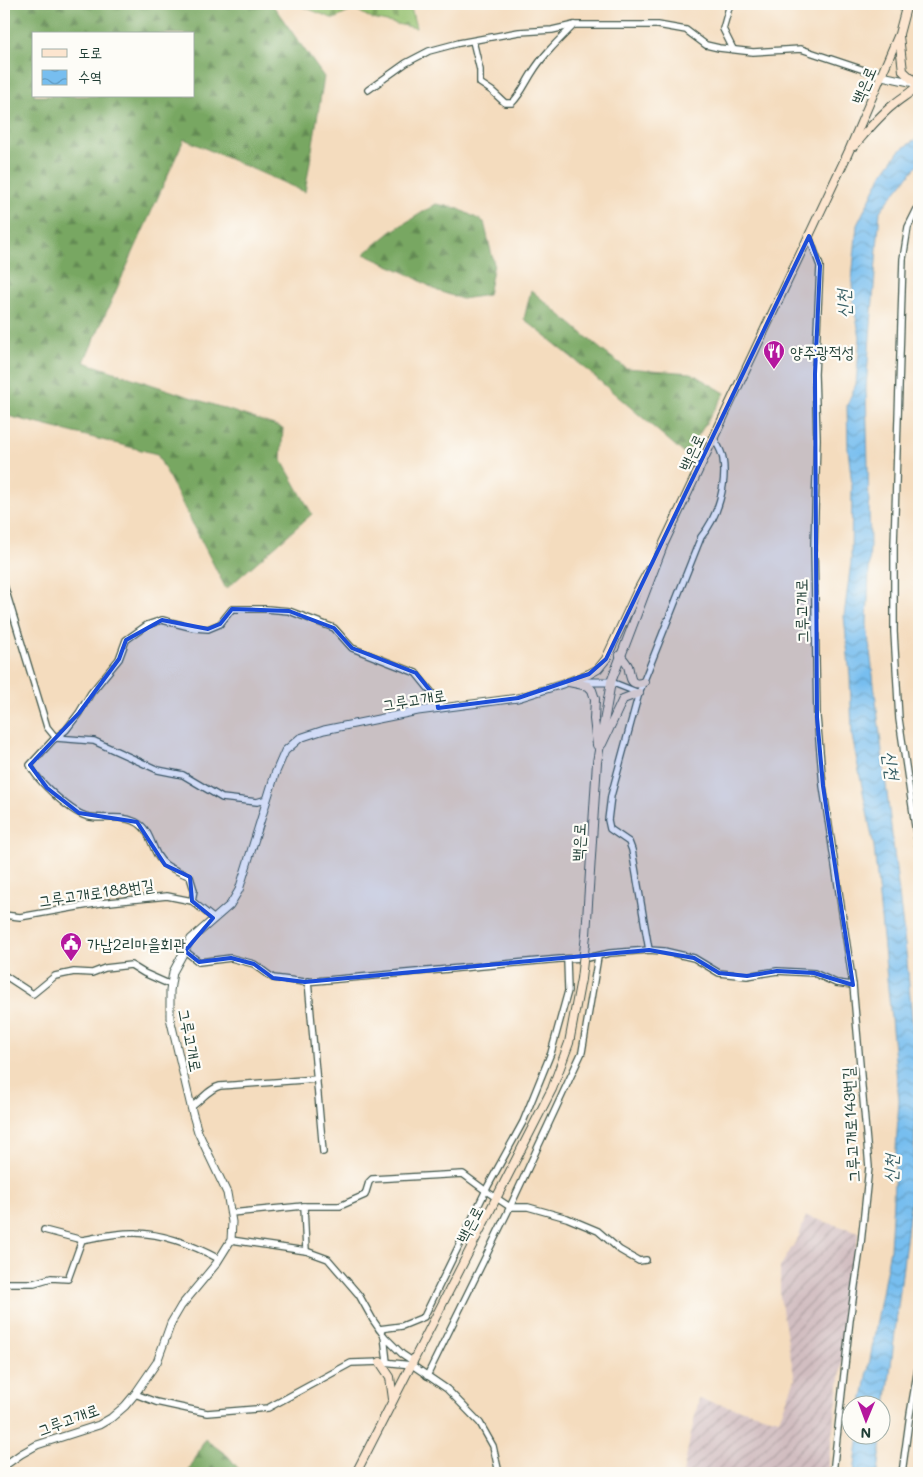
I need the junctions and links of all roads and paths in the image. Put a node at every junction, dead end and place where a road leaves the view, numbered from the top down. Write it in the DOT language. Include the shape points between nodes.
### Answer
graph roads {
  1 [pos="730,4"];
  2 [pos="907,4"];
  3 [pos="574,25"];
  4 [pos="899,34"];
  5 [pos="473,41"];
  6 [pos="733,50"];
  7 [pos="882,76"];
  8 [pos="918,84"];
  9 [pos="368,90"];
  10 [pos="848,153"];
  11 [pos="919,205"];
  12 [pos="809,236"];
  13 [pos="713,437"];
  14 [pos="664,543"];
  15 [pos="4,585"];
  16 [pos="620,655"];
  17 [pos="569,682"];
  18 [pos="611,682"];
  19 [pos="644,682"];
  20 [pos="640,693"];
  21 [pos="438,708"];
  22 [pos="56,738"];
  23 [pos="597,754"];
  24 [pos="267,799"];
  25 [pos="919,853"];
  26 [pos="192,902"];
  27 [pos="4,915"];
  28 [pos="214,918"];
  29 [pos="648,950"];
  30 [pos="185,951"];
  31 [pos="598,957"];
  32 [pos="568,958"];
  33 [pos="4,975"];
  34 [pos="308,981"];
  35 [pos="171,985"];
  36 [pos="853,985"];
  37 [pos="317,1079"];
  38 [pos="191,1107"];
  39 [pos="323,1152"];
  40 [pos="486,1191"];
  41 [pos="497,1199"];
  42 [pos="304,1206"];
  43 [pos="510,1207"];
  44 [pos="231,1213"];
  45 [pos="44,1230"];
  46 [pos="82,1240"];
  47 [pos="231,1240"];
  48 [pos="306,1251"];
  49 [pos="219,1260"];
  50 [pos="646,1260"];
  51 [pos="4,1283"];
  52 [pos="379,1329"];
  53 [pos="384,1336"];
  54 [pos="383,1362"];
  55 [pos="919,1362"];
  56 [pos="413,1363"];
  57 [pos="427,1376"];
  58 [pos="136,1394"];
  59 [pos="393,1402"];
  60 [pos="4,1466"];
  61 [pos="356,1473"];
  62 [pos="499,1473"];
  63 [pos="832,1473"];
  64 [pos="902,1473"];
  1 -- 6 [label="street" via="723,29"];
  2 -- 4 [label="main road, 백은로"];
  3 -- 5 [label="street"];
  3 -- 5 [label="street" via="555,44 512,103 505,103 480,84"];
  3 -- 6 [label="street" via="658,25 686,30 706,44"];
  4 -- 7 [label="main road, 백은로"];
  4 -- 8 [label="main road" via="903,71"];
  5 -- 9 [label="street" via="416,57"];
  6 -- 7 [label="street" via="801,49"];
  7 -- 8 [label="street"];
  7 -- 10 [label="main road, 백은로"];
  8 -- 10 [label="main road" via="878,118"];
  10 -- 12 [label="main road, 백은로"];
  11 -- 25 [label="street" via="908,227 903,259 894,546 899,718"];
  12 -- 13 [label="main road, 백은로"];
  12 -- 36 [label="street, 그루고개로" via="820,266 815,374 817,717 823,786"];
  13 -- 14 [label="main road, 백은로"];
  13 -- 19 [label="street" via="723,458 718,506 708,530 701,537"];
  14 -- 16 [label="main road, 백은로"];
  14 -- 17 [label="main road" via="606,659 598,669"];
  15 -- 22 [label="street" via="47,727"];
  16 -- 18 [label="main road, 백은로"];
  16 -- 19 [label="main road" via="634,683"];
  17 -- 18 [label="street, 그루고개로"];
  17 -- 21 [label="street, 그루고개로" via="518,698"];
  17 -- 23 [label="main road" via="592,690"];
  18 -- 20 [label="street"];
  18 -- 23 [label="main road, 백은로"];
  19 -- 20 [label="street"];
  20 -- 23 [label="main road" via="623,699"];
  20 -- 29 [label="street" via="611,796 608,820 610,829 629,842 632,850"];
  21 -- 22 [label="street, 그루고개로188번길" via="437,700 416,673 352,648 334,628 289,611 232,609 220,624 208,629 162,620 147,624 126,640 119,660 66,730"];
  21 -- 24 [label="street, 그루고개로" via="324,730 300,738 285,750"];
  22 -- 24 [label="street" via="94,741 150,767 183,775 222,798 257,802"];
  22 -- 26 [label="street, 그루고개로188번길" via="30,765 34,774 79,813 89,817 116,816 137,822 165,865 190,877 194,890"];
  23 -- 41 [label="main road, 백은로, bridge" via="586,935 569,1043 552,1089"];
  24 -- 28 [label="street, 그루고개로" via="239,890 230,905"];
  26 -- 27 [label="street, 그루고개로188번길" via="167,896 100,903 20,917"];
  26 -- 28 [label="street, 그루고개로188번길"];
  28 -- 30 [label="street, 그루고개로" via="191,939"];
  29 -- 31 [label="street"];
  29 -- 36 [label="street" via="694,958 719,972 747,976 777,971 814,973 836,983"];
  30 -- 34 [label="street" via="199,962 231,958 254,964 273,978"];
  30 -- 35 [label="street, 그루고개로" via="172,972"];
  31 -- 32 [label="street"];
  31 -- 43 [label="street" via="582,1052"];
  32 -- 34 [label="street"];
  32 -- 40 [label="street" via="568,991 551,1053 523,1122"];
  33 -- 35 [label="street" via="33,994 55,976 92,973 131,964"];
  34 -- 37 [label="street"];
  35 -- 38 [label="street, 그루고개로" via="170,1018"];
  36 -- 63 [label="street, 그루고개로143번길" via="869,1167"];
  37 -- 38 [label="street" via="220,1086 212,1088"];
  37 -- 39 [label="street"];
  38 -- 44 [label="street, 그루고개로" via="198,1132 227,1194"];
  40 -- 41 [label="street"];
  40 -- 42 [label="street" via="463,1174 372,1179 364,1195 340,1206"];
  40 -- 52 [label="street" via="424,1317 402,1326"];
  41 -- 43 [label="street"];
  41 -- 56 [label="main road, 백은로"];
  42 -- 44 [label="street"];
  42 -- 48 [label="street"];
  43 -- 50 [label="street" via="528,1207 598,1230 620,1250 639,1261"];
  43 -- 57 [label="street"];
  44 -- 47 [label="street, 그루고개로"];
  45 -- 46 [label="street"];
  46 -- 49 [label="street" via="135,1233 173,1238"];
  46 -- 51 [label="street" via="68,1279"];
  47 -- 48 [label="street"];
  47 -- 49 [label="street, 그루고개로"];
  48 -- 52 [label="street" via="328,1259 360,1295"];
  49 -- 58 [label="street, 그루고개로" via="181,1306 157,1362"];
  52 -- 53 [label="street"];
  53 -- 54 [label="street"];
  53 -- 56 [label="street"];
  54 -- 56 [label="street"];
  54 -- 58 [label="street" via="351,1363 268,1408 207,1413 156,1402"];
  54 -- 59 [label="main road" via="390,1377"];
  55 -- 64 [label="street"];
  56 -- 57 [label="street"];
  56 -- 59 [label="main road, 백은로"];
  57 -- 62 [label="street" via="480,1423 493,1446"];
  58 -- 60 [label="street, 그루고개로" via="99,1425 37,1445"];
  59 -- 61 [label="main road, 백은로"];
}
